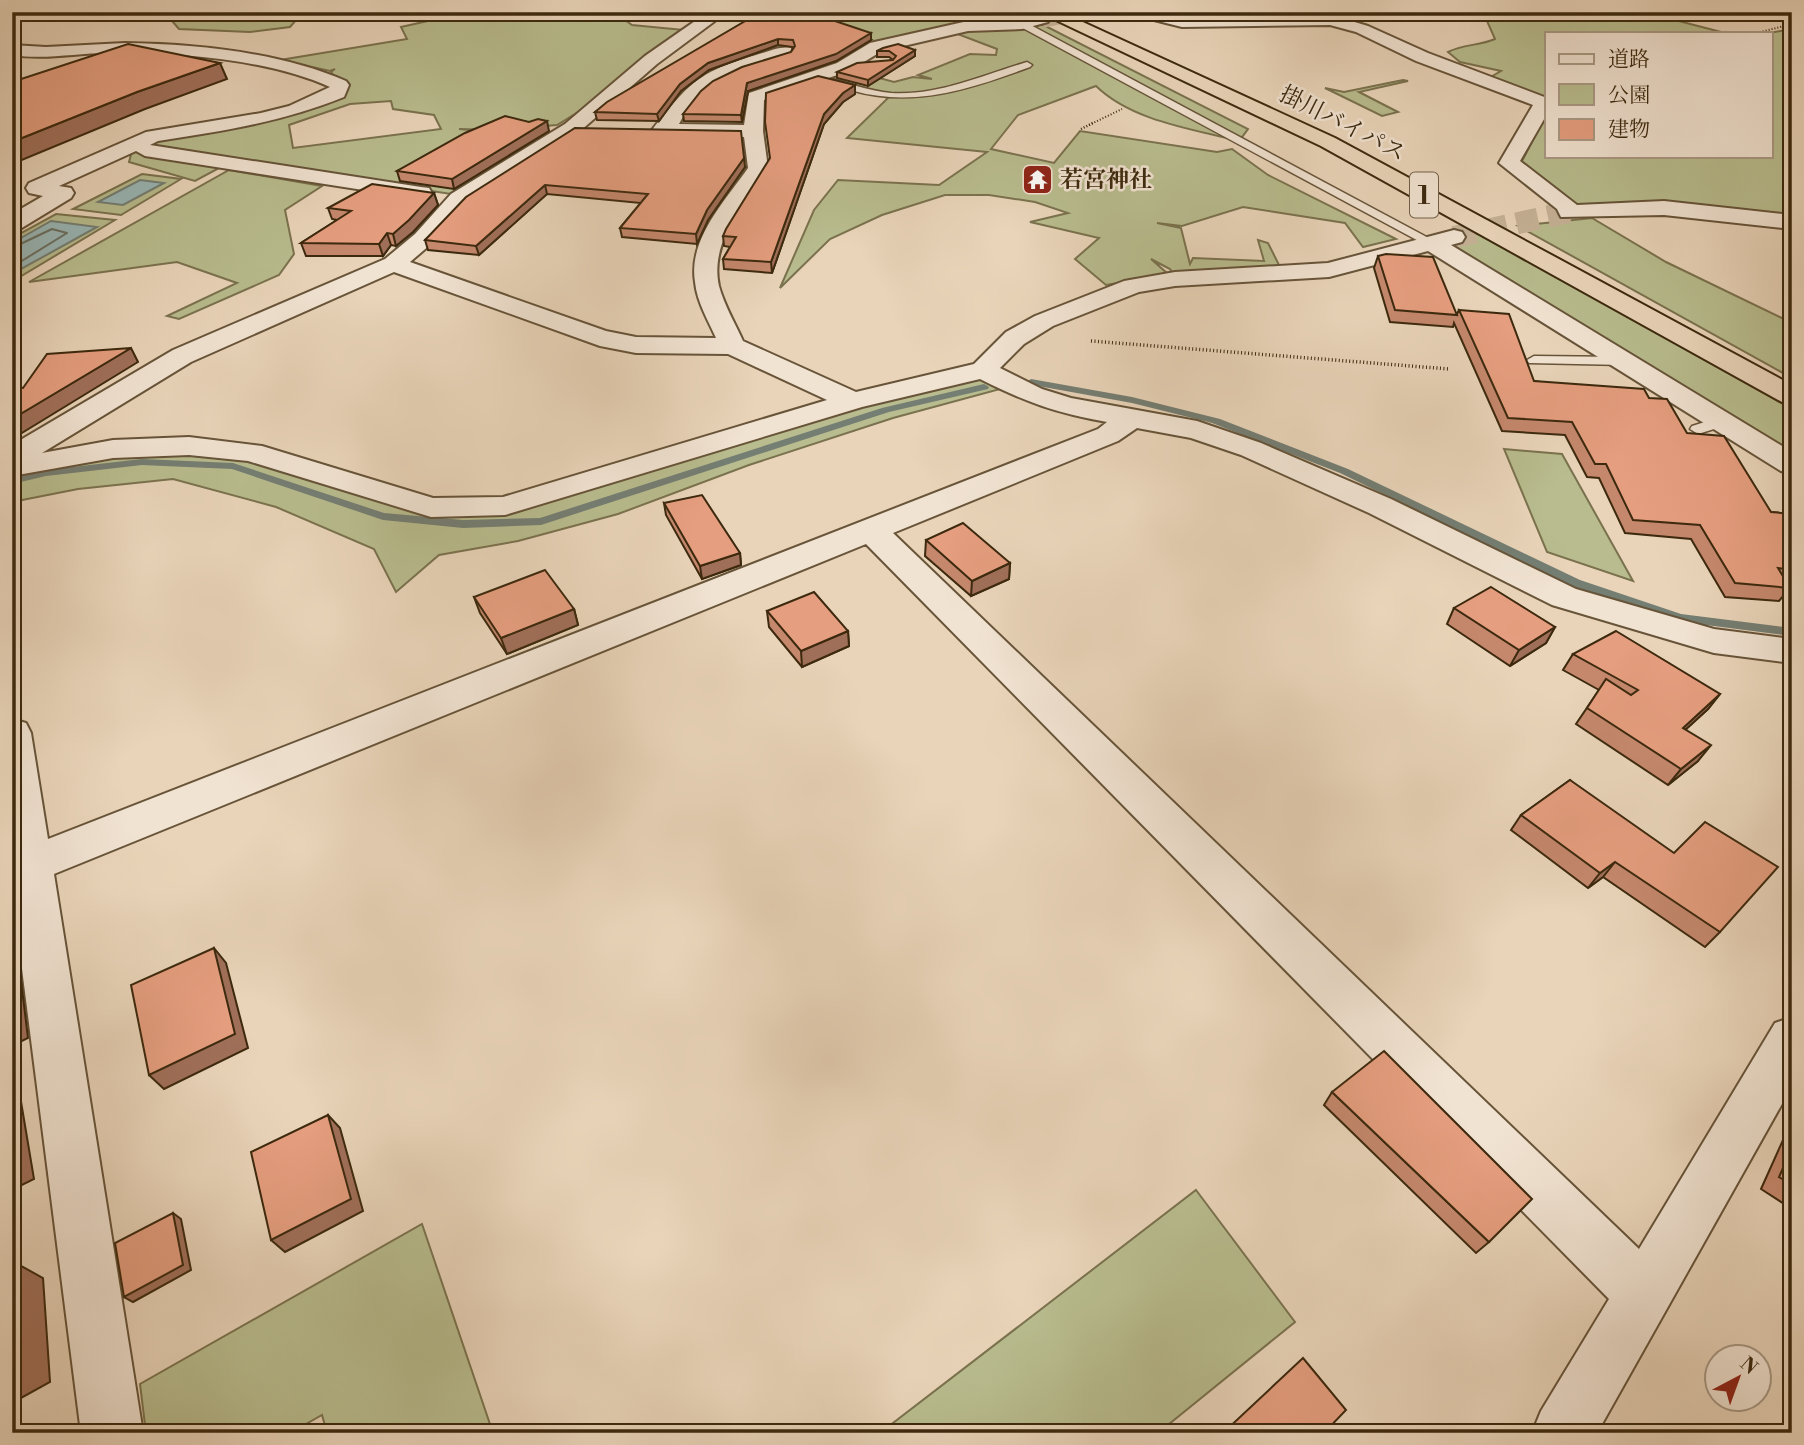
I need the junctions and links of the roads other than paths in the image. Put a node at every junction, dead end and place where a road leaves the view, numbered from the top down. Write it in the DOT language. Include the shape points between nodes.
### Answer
graph roads {
  1 [pos="719,12"];
  2 [pos="1140,12"];
  3 [pos="1044,16"];
  4 [pos="1022,24"];
  5 [pos="12,50"];
  6 [pos="785,52"];
  7 [pos="875,63"];
  8 [pos="848,64"];
  9 [pos="1027,65"];
  10 [pos="813,77"];
  11 [pos="572,128"];
  12 [pos="599,129"];
  13 [pos="639,129"];
  14 [pos="666,130"];
  15 [pos="753,131"];
  16 [pos="129,147"];
  17 [pos="459,198"];
  18 [pos="1792,222"];
  19 [pos="12,224"];
  20 [pos="1442,240"];
  21 [pos="393,264"];
  22 [pos="732,346"];
  23 [pos="1534,360"];
  24 [pos="1624,361"];
  25 [pos="983,370"];
  26 [pos="1632,389"];
  27 [pos="1674,392"];
  28 [pos="1792,396"];
  29 [pos="853,401"];
  30 [pos="1132,418"];
  31 [pos="12,458"];
  32 [pos="1792,465"];
  33 [pos="12,467"];
  34 [pos="870,530"];
  35 [pos="1792,651"];
  36 [pos="12,733"];
  37 [pos="22,868"];
  38 [pos="1791,1035"];
  39 [pos="1644,1294"];
  40 [pos="112,1433"];
  41 [pos="1563,1433"];
  1 -- 11 [label="street" via="651,60"];
  2 -- 18 [label="street" via="1182,22 1331,20 1544,103 1509,163 1569,212 1664,208"];
  3 -- 4 [label="street"];
  3 -- 28 [label="highway, 掛川バイパス / 1" via="1171,67 1328,142"];
  4 -- 8 [label="street" via="968,26 876,47"];
  4 -- 20 [label="lane"];
  5 -- 16 [label="street" via="30,54 175,47 321,76 340,85 338,93 296,110 214,129 153,136"];
  6 -- 14 [label="street" via="718,74 691,90"];
  7 -- 8 [label="lane"];
  8 -- 10 [label="street"];
  9 -- 10 [label="lane" via="965,85 898,96"];
  10 -- 15 [label="street" via="755,97"];
  11 -- 12 [label="street"];
  11 -- 17 [label="street"];
  13 -- 14 [label="street"];
  14 -- 15 [label="street"];
  15 -- 22 [label="street" via="758,168 713,236 705,262 707,284"];
  16 -- 17 [label="street"];
  16 -- 19 [label="street" via="37,188 62,192"];
  17 -- 21 [label="street" via="423,239"];
  20 -- 24 [label="street"];
  20 -- 25 [label="street" via="1329,270 1175,279 1133,286 1094,299 1015,338"];
  21 -- 22 [label="street" via="600,338 636,345"];
  21 -- 31 [label="street" via="182,356"];
  22 -- 29 [label="street"];
  23 -- 24 [label="lane"];
  24 -- 27 [label="street"];
  25 -- 29 [label="street"];
  25 -- 30 [label="street" via="1066,406"];
  26 -- 27 [label="lane"];
  27 -- 32 [label="street" via="1710,425"];
  29 -- 33 [label="street" via="505,506 431,508 251,452 189,446 113,449"];
  30 -- 34 [label="street" via="1108,435"];
  30 -- 35 [label="street" via="1197,430 1251,449 1380,506 1564,597 1714,641"];
  34 -- 37 [label="street"];
  34 -- 39 [label="street"];
  36 -- 37 [label="street"];
  37 -- 40 [label="street"];
  38 -- 39 [label="street"];
  39 -- 41 [label="street"];
}
